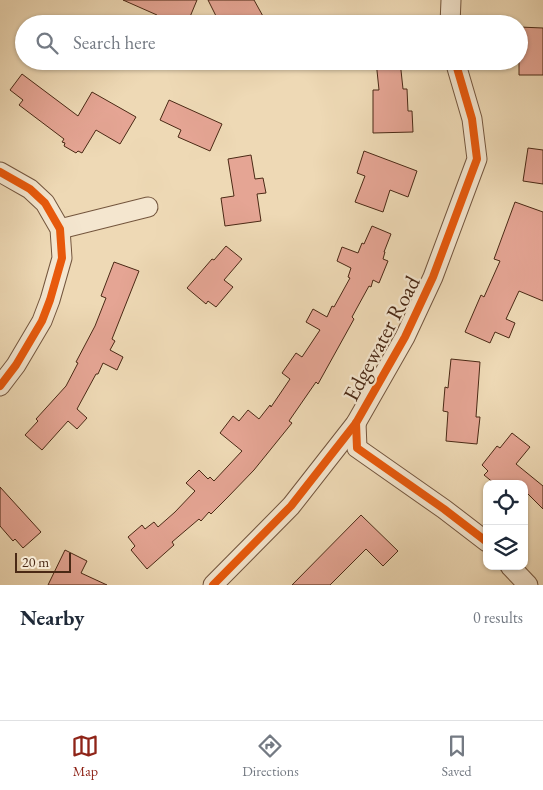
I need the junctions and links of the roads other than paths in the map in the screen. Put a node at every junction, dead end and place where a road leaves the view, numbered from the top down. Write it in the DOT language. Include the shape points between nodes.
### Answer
graph roads {
  1 [pos="451,0"];
  2 [pos="450,15"];
  3 [pos="458,70"];
  4 [pos="0,172"];
  5 [pos="148,207"];
  6 [pos="60,228"];
  7 [pos="0,386"];
  8 [pos="356,423"];
  9 [pos="483,539"];
  10 [pos="514,570"];
  11 [pos="213,585"];
  12 [pos="528,585"];
  1 -- 2 [label="street"];
  3 -- 8 [label="street, Edgewater Road" via="472,119 476,159 433,277 405,337"];
  4 -- 6 [label="street" via="30,189 45,203"];
  5 -- 6 [label="street"];
  6 -- 7 [label="street" via="62,258 50,300 28,346"];
  8 -- 9 [label="street" via="357,448"];
  8 -- 11 [label="street, Edgewater Road" via="291,506"];
  10 -- 12 [label="street"];
}
